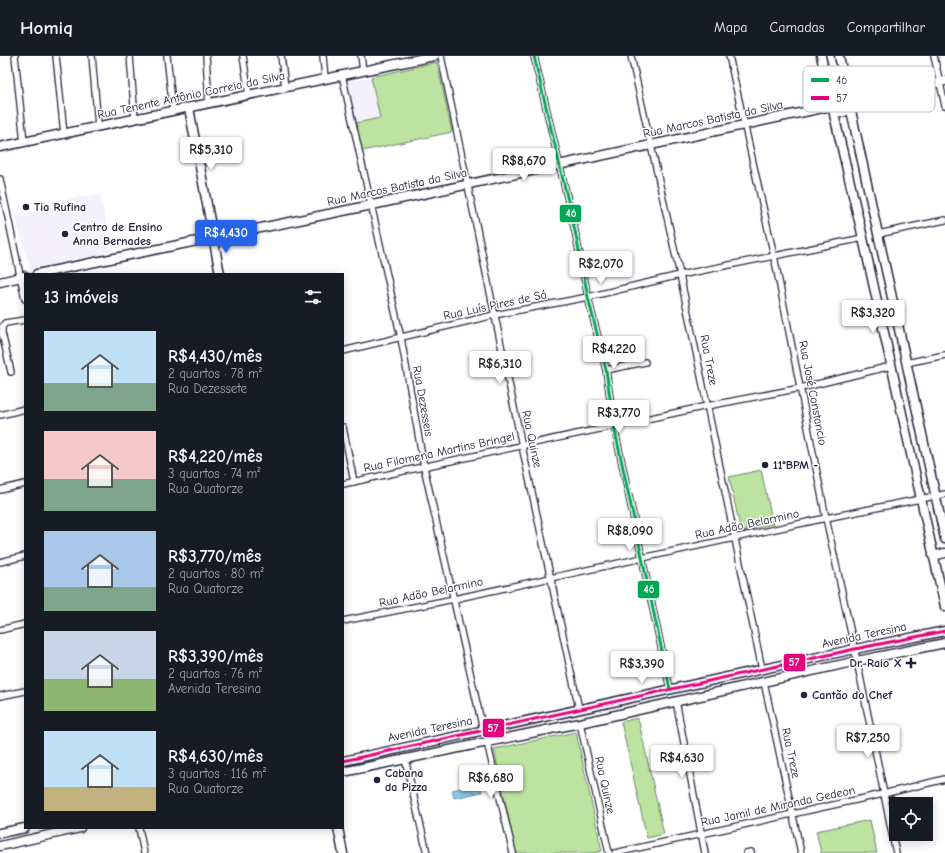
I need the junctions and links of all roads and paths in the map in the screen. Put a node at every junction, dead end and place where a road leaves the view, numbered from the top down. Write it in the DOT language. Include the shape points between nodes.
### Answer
graph roads {
  1 [pos="15,56"];
  2 [pos="56,56"];
  3 [pos="92,56"];
  4 [pos="130,56"];
  5 [pos="167,56"];
  6 [pos="206,56"];
  7 [pos="244,56"];
  8 [pos="281,56"];
  9 [pos="323,56"];
  10 [pos="361,56"];
  11 [pos="434,56"];
  12 [pos="441,56"];
  13 [pos="534,56"];
  14 [pos="631,56"];
  15 [pos="729,56"];
  16 [pos="821,56"];
  17 [pos="839,56"];
  18 [pos="934,56"];
  19 [pos="402,59"];
  20 [pos="823,66"];
  21 [pos="841,66"];
  22 [pos="363,71"];
  23 [pos="342,75"];
  24 [pos="326,78"];
  25 [pos="942,81"];
  26 [pos="285,87"];
  27 [pos="249,95"];
  28 [pos="209,104"];
  29 [pos="945,106"];
  30 [pos="189,108"];
  31 [pos="173,112"];
  32 [pos="805,112"];
  33 [pos="833,112"];
  34 [pos="851,112"];
  35 [pos="135,118"];
  36 [pos="745,125"];
  37 [pos="98,126"];
  38 [pos="64,134"];
  39 [pos="24,142"];
  40 [pos="652,145"];
  41 [pos="0,147"];
  42 [pos="560,164"];
  43 [pos="0,179"];
  44 [pos="468,184"];
  45 [pos="372,205"];
  46 [pos="945,220"];
  47 [pos="878,234"];
  48 [pos="213,238"];
  49 [pos="863,238"];
  50 [pos="774,256"];
  51 [pos="885,268"];
  52 [pos="870,272"];
  53 [pos="42,273"];
  54 [pos="220,273"];
  55 [pos="680,275"];
  56 [pos="23,277"];
  57 [pos="0,282"];
  58 [pos="24,288"];
  59 [pos="588,297"];
  60 [pos="494,315"];
  61 [pos="24,320"];
  62 [pos="401,338"];
  63 [pos="344,351"];
  64 [pos="945,355"];
  65 [pos="645,362"];
  66 [pos="906,363"];
  67 [pos="891,366"];
  68 [pos="606,370"];
  69 [pos="10,372"];
  70 [pos="801,388"];
  71 [pos="707,406"];
  72 [pos="24,409"];
  73 [pos="0,415"];
  74 [pos="614,426"];
  75 [pos="344,432"];
  76 [pos="522,446"];
  77 [pos="424,467"];
  78 [pos="354,482"];
  79 [pos="24,484"];
  80 [pos="344,484"];
  81 [pos="0,490"];
  82 [pos="945,494"];
  83 [pos="936,496"];
  84 [pos="920,499"];
  85 [pos="826,518"];
  86 [pos="736,538"];
  87 [pos="945,539"];
  88 [pos="945,553"];
  89 [pos="24,556"];
  90 [pos="933,556"];
  91 [pos="642,558"];
  92 [pos="0,562"];
  93 [pos="550,578"];
  94 [pos="454,599"];
  95 [pos="945,607"];
  96 [pos="344,621"];
  97 [pos="24,624"];
  98 [pos="0,630"];
  99 [pos="945,631"];
  100 [pos="945,643"];
  101 [pos="855,649"];
  102 [pos="857,661"];
  103 [pos="762,669"];
  104 [pos="764,682"];
  105 [pos="670,689"];
  106 [pos="24,690"];
  107 [pos="0,696"];
  108 [pos="618,700"];
  109 [pos="676,701"];
  110 [pos="579,709"];
  111 [pos="621,714"];
  112 [pos="580,723"];
  113 [pos="483,730"];
  114 [pos="487,742"];
  115 [pos="405,759"];
  116 [pos="344,761"];
  117 [pos="344,772"];
  118 [pos="945,779"];
  119 [pos="884,794"];
  120 [pos="792,813"];
  121 [pos="24,828"];
  122 [pos="76,829"];
  123 [pos="139,829"];
  124 [pos="338,829"];
  125 [pos="0,833"];
  126 [pos="701,834"];
  127 [pos="0,846"];
  128 [pos="144,853"];
  129 [pos="343,853"];
  130 [pos="427,853"];
  131 [pos="513,853"];
  132 [pos="609,853"];
  133 [pos="615,853"];
  134 [pos="705,853"];
  135 [pos="801,853"];
  136 [pos="896,853"];
  1 -- 39 [label="street"];
  2 -- 38 [label="street"];
  3 -- 37 [label="street"];
  4 -- 35 [label="street"];
  5 -- 31 [label="street"];
  6 -- 28 [label="street"];
  7 -- 27 [label="street"];
  8 -- 26 [label="street"];
  9 -- 24 [label="street"];
  10 -- 22 [label="street"];
  11 -- 19 [label="main road, Rua Tenente Antônio Correia da Silva"];
  12 -- 44 [label="street, Rua Quinze"];
  13 -- 42 [label="street"];
  14 -- 40 [label="street, Rua Treze"];
  15 -- 36 [label="street, Rua José Constancio"];
  16 -- 20 [label="main road"];
  17 -- 21 [label="main road"];
  18 -- 25 [label="street"];
  19 -- 22 [label="main road, Rua Tenente Antônio Correia da Silva"];
  22 -- 23 [label="main road, Rua Tenente Antônio Correia da Silva"];
  23 -- 24 [label="main road, Rua Tenente Antônio Correia da Silva"];
  23 -- 45 [label="street, Rua Dezesseis"];
  24 -- 26 [label="main road, Rua Tenente Antônio Correia da Silva"];
  25 -- 29 [label="street"];
  26 -- 27 [label="main road, Rua Tenente Antônio Correia da Silva"];
  27 -- 28 [label="main road, Rua Tenente Antônio Correia da Silva"];
  28 -- 30 [label="main road, Rua Tenente Antônio Correia da Silva"];
  30 -- 31 [label="main road, Rua Tenente Antônio Correia da Silva"];
  30 -- 48 [label="main road"];
  31 -- 35 [label="main road, Rua Tenente Antônio Correia da Silva"];
  32 -- 36 [label="main road, Rua Marcos Batista da Silva"];
  33 -- 49 [label="main road"];
  34 -- 47 [label="main road"];
  35 -- 37 [label="main road, Rua Tenente Antônio Correia da Silva"];
  36 -- 40 [label="main road, Rua Marcos Batista da Silva"];
  36 -- 50 [label="street, Rua José Constancio"];
  37 -- 38 [label="main road, Rua Tenente Antônio Correia da Silva"];
  38 -- 39 [label="main road, Rua Tenente Antônio Correia da Silva"];
  39 -- 41 [label="main road, Rua Tenente Antônio Correia da Silva"];
  40 -- 42 [label="main road, Rua Marcos Batista da Silva"];
  40 -- 55 [label="street, Rua Treze"];
  42 -- 44 [label="main road, Rua Marcos Batista da Silva"];
  42 -- 59 [label="street"];
  43 -- 56 [label="street"];
  44 -- 45 [label="main road, Rua Marcos Batista da Silva"];
  44 -- 60 [label="street, Rua Quinze"];
  45 -- 48 [label="main road, Rua Marcos Batista da Silva"];
  45 -- 62 [label="street, Rua Dezesseis"];
  46 -- 47 [label="street"];
  47 -- 51 [label="main road"];
  48 -- 53 [label="main road, Rua Marcos Batista da Silva"];
  48 -- 54 [label="main road"];
  49 -- 50 [label="street, Rua Luís Pires de Sá"];
  49 -- 52 [label="main road"];
  50 -- 55 [label="street, Rua Luís Pires de Sá"];
  50 -- 70 [label="street, Rua José Constancio"];
  51 -- 52 [label="main road"];
  51 -- 66 [label="main road"];
  52 -- 67 [label="main road"];
  55 -- 59 [label="street, Rua Luís Pires de Sá"];
  55 -- 71 [label="street, Rua Treze"];
  56 -- 57 [label="main road"];
  56 -- 58 [label="street"];
  59 -- 60 [label="street, Rua Luís Pires de Sá"];
  59 -- 68 [label="street"];
  60 -- 62 [label="street, Rua Luís Pires de Sá"];
  60 -- 76 [label="street, Rua Quinze"];
  61 -- 69 [label="street" via="5,323 2,327"];
  62 -- 63 [label="street, Rua Luís Pires de Sá"];
  62 -- 77 [label="street, Rua Dezesseis"];
  64 -- 66 [label="street"];
  65 -- 68 [label="street"];
  66 -- 67 [label="main road" via="900,358 892,361"];
  66 -- 67 [label="main road" via="900,373 895,372"];
  66 -- 83 [label="main road"];
  67 -- 70 [label="street, Rua Filomena Martins Bringel"];
  67 -- 84 [label="main road"];
  68 -- 74 [label="street"];
  70 -- 71 [label="street, Rua Filomena Martins Bringel"];
  70 -- 85 [label="street, Rua José Constancio"];
  71 -- 74 [label="street, Rua Filomena Martins Bringel"];
  71 -- 86 [label="street, Rua Treze"];
  72 -- 73 [label="street"];
  74 -- 76 [label="street, Rua Filomena Martins Bringel"];
  74 -- 91 [label="street"];
  75 -- 78 [label="street"];
  76 -- 77 [label="street, Rua Filomena Martins Bringel"];
  76 -- 93 [label="street, Rua Quinze"];
  77 -- 78 [label="street, Rua Filomena Martins Bringel"];
  77 -- 94 [label="street, Rua Dezesseis"];
  78 -- 80 [label="street, Rua Filomena Martins Bringel"];
  79 -- 81 [label="street"];
  82 -- 83 [label="street, Rua Adão Belarmino"];
  83 -- 84 [label="street, Rua Adão Belarmino"];
  83 -- 87 [label="main road"];
  84 -- 85 [label="street, Rua Adão Belarmino"];
  84 -- 90 [label="main road"];
  85 -- 86 [label="street, Rua Adão Belarmino"];
  85 -- 101 [label="street, Rua José Constancio"];
  86 -- 91 [label="street, Rua Adão Belarmino"];
  86 -- 103 [label="street, Rua Treze"];
  88 -- 90 [label="main road"];
  89 -- 92 [label="street"];
  90 -- 95 [label="main road"];
  91 -- 93 [label="street, Rua Adão Belarmino"];
  91 -- 105 [label="street"];
  93 -- 94 [label="street, Rua Adão Belarmino"];
  93 -- 110 [label="street, Rua Quinze"];
  94 -- 96 [label="street, Rua Adão Belarmino"];
  94 -- 113 [label="street, Rua Dezesseis"];
  97 -- 98 [label="street"];
  99 -- 101 [label="main road, Avenida Teresina"];
  100 -- 102 [label="main road, Avenida Teresina"];
  101 -- 102 [label="street, Rua José Constancio"];
  101 -- 103 [label="main road, Avenida Teresina"];
  102 -- 104 [label="main road, Avenida Teresina"];
  102 -- 119 [label="street, Rua José Constancio"];
  103 -- 105 [label="main road, Avenida Teresina"];
  104 -- 109 [label="main road, Avenida Teresina"];
  104 -- 120 [label="street, Rua Treze"];
  105 -- 108 [label="main road, Avenida Teresina"];
  106 -- 107 [label="street"];
  108 -- 110 [label="main road, Avenida Teresina"];
  108 -- 111 [label="main road"];
  109 -- 111 [label="main road, Avenida Teresina"];
  109 -- 126 [label="street"];
  110 -- 113 [label="main road, Avenida Teresina"];
  111 -- 112 [label="main road, Avenida Teresina"];
  112 -- 114 [label="main road, Avenida Teresina"];
  112 -- 132 [label="street, Rua Quinze"];
  113 -- 116 [label="main road, Avenida Teresina"];
  114 -- 115 [label="main road, Avenida Teresina"];
  114 -- 131 [label="street"];
  115 -- 117 [label="main road, Avenida Teresina"];
  115 -- 130 [label="street"];
  118 -- 119 [label="street, Rua Jamil de Miranda Gedeon"];
  119 -- 120 [label="street, Rua Jamil de Miranda Gedeon"];
  119 -- 136 [label="street, Rua José Constancio"];
  120 -- 126 [label="street, Rua Jamil de Miranda Gedeon"];
  120 -- 135 [label="street, Rua Treze"];
  121 -- 125 [label="main road"];
  122 -- 127 [label="main road"];
  123 -- 128 [label="street"];
  124 -- 129 [label="main road"];
  126 -- 133 [label="street, Rua Jamil de Miranda Gedeon"];
  126 -- 134 [label="street"];
}
